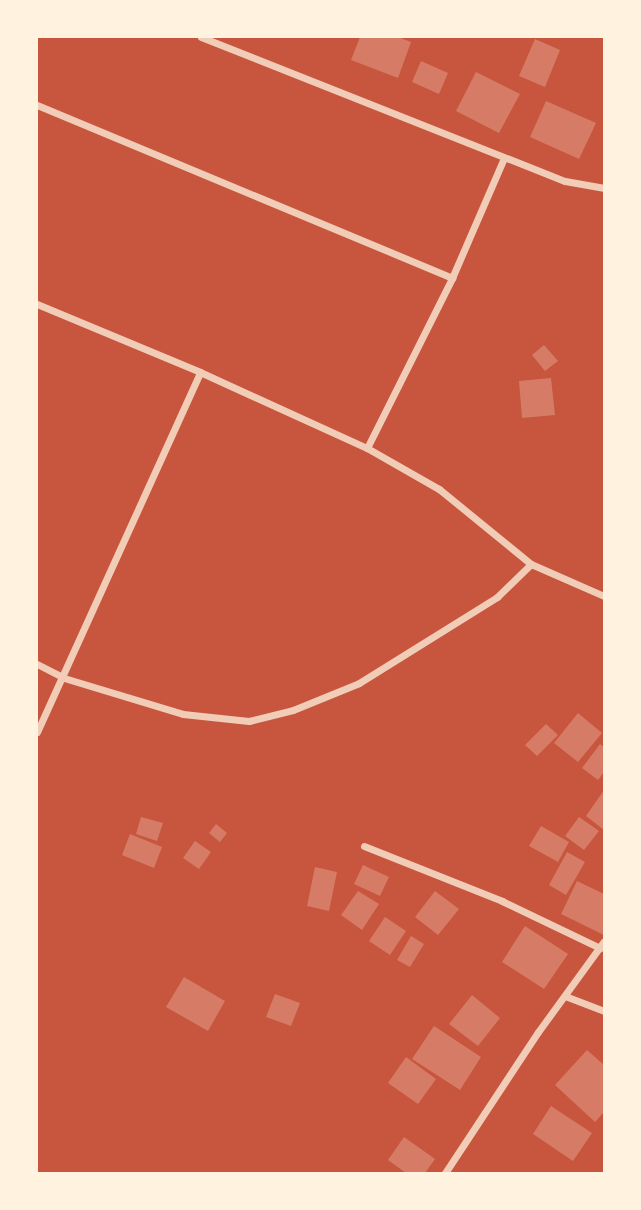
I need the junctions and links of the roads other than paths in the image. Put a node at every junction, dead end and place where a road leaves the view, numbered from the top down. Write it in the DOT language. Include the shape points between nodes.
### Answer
graph roads {
  1 [pos="201,37"];
  2 [pos="37,105"];
  3 [pos="505,158"];
  4 [pos="604,188"];
  5 [pos="452,278"];
  6 [pos="37,304"];
  7 [pos="200,372"];
  8 [pos="367,448"];
  9 [pos="531,564"];
  10 [pos="604,596"];
  11 [pos="37,664"];
  12 [pos="64,678"];
  13 [pos="37,732"];
  14 [pos="364,846"];
  15 [pos="602,945"];
  16 [pos="565,996"];
  17 [pos="604,1011"];
  18 [pos="444,1173"];
  1 -- 3 [label="street"];
  2 -- 5 [label="street"];
  3 -- 4 [label="street" via="583,187"];
  3 -- 5 [label="street"];
  5 -- 8 [label="street"];
  6 -- 7 [label="street"];
  7 -- 8 [label="street"];
  7 -- 12 [label="street"];
  8 -- 9 [label="street" via="439,489"];
  9 -- 10 [label="street"];
  9 -- 12 [label="street" via="497,597 359,683 293,710 249,721 183,714"];
  11 -- 12 [label="street"];
  12 -- 13 [label="street"];
  14 -- 15 [label="street"];
  15 -- 16 [label="street"];
  16 -- 17 [label="street"];
  16 -- 18 [label="street"];
}
